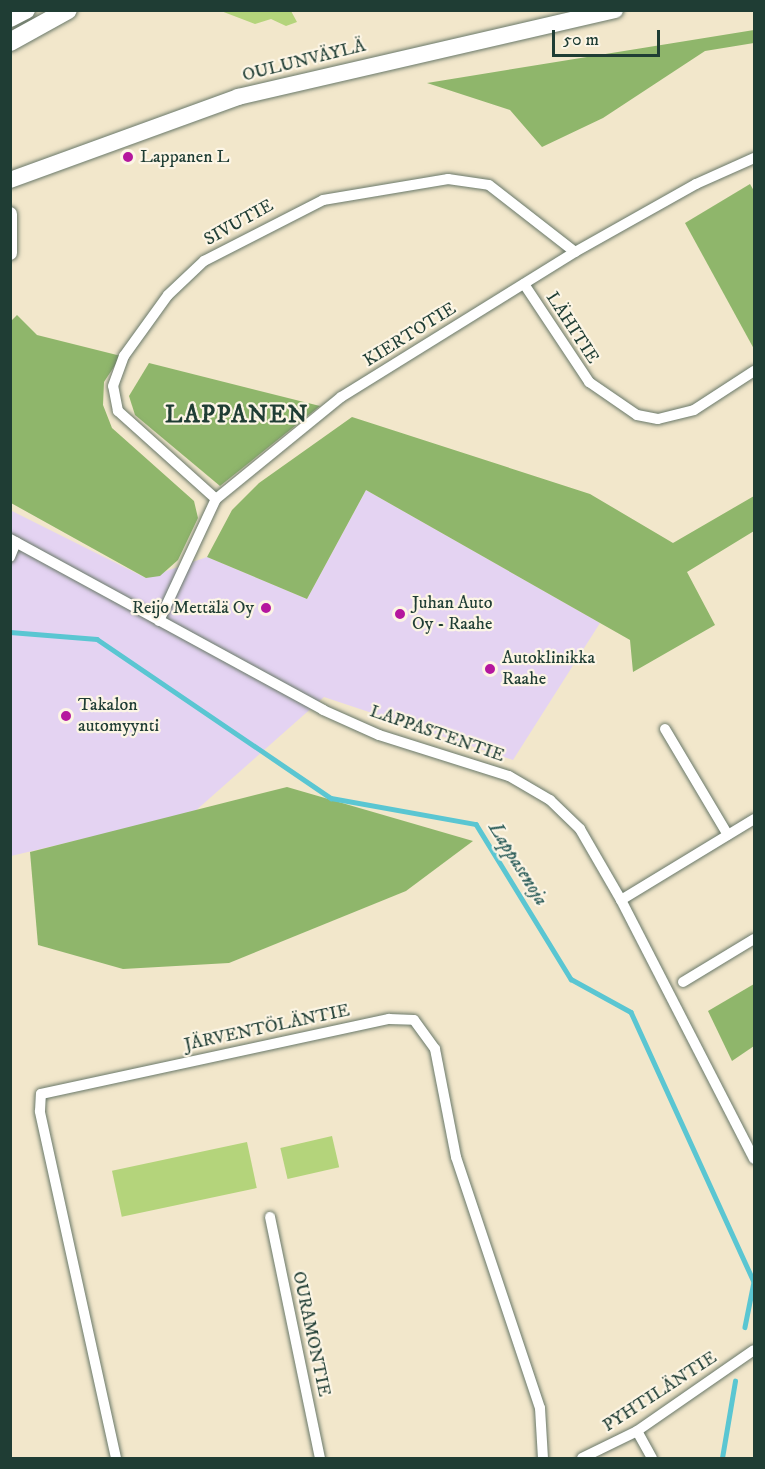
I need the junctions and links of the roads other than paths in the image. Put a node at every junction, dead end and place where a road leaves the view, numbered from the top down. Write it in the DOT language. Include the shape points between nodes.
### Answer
graph roads {
  1 [pos="26,10"];
  2 [pos="68,10"];
  3 [pos="615,10"];
  4 [pos="10,18"];
  5 [pos="10,42"];
  6 [pos="754,158"];
  7 [pos="10,180"];
  8 [pos="10,214"];
  9 [pos="575,252"];
  10 [pos="10,253"];
  11 [pos="524,284"];
  12 [pos="754,371"];
  13 [pos="216,500"];
  14 [pos="13,541"];
  15 [pos="10,557"];
  16 [pos="159,621"];
  17 [pos="665,729"];
  18 [pos="754,819"];
  19 [pos="728,835"];
  20 [pos="621,900"];
  21 [pos="754,939"];
  22 [pos="683,982"];
  23 [pos="754,1159"];
  24 [pos="270,1217"];
  25 [pos="754,1350"];
  26 [pos="637,1431"];
  27 [pos="116,1458"];
  28 [pos="320,1458"];
  29 [pos="543,1458"];
  30 [pos="582,1458"];
  31 [pos="652,1458"];
  1 -- 4 [label="highway"];
  2 -- 5 [label="highway"];
  3 -- 7 [label="main road, OULUNVÄYLÄ" via="238,97"];
  6 -- 9 [label="street, KIERTOTIE"];
  8 -- 10 [label="street"];
  9 -- 11 [label="street, KIERTOTIE"];
  9 -- 13 [label="street, SIVUTIE" via="489,185 448,179 323,201 204,261 168,295 124,356 113,386 118,411"];
  11 -- 12 [label="street, LÄHITIE" via="588,382 637,415 658,419 694,410"];
  11 -- 13 [label="street, KIERTOTIE" via="341,397"];
  13 -- 16 [label="street, KIERTOTIE"];
  14 -- 15 [label="street"];
  14 -- 16 [label="street, LAPPASTENTIE"];
  16 -- 20 [label="street, LAPPASTENTIE" via="323,710 379,735 509,776 550,800 580,829"];
  17 -- 19 [label="street"];
  18 -- 19 [label="street"];
  19 -- 20 [label="street"];
  20 -- 23 [label="street, LAPPASTENTIE"];
  21 -- 22 [label="street"];
  24 -- 28 [label="street, OURAMONTIE"];
  25 -- 26 [label="street, PYHTILÄNTIE"];
  26 -- 30 [label="street, PYHTILÄNTIE"];
  26 -- 31 [label="street"];
  27 -- 29 [label="street, JÄRVENTÖLÄNTIE" via="40,1111 41,1094 388,1018 414,1020 435,1049 456,1157 540,1408"];
}
